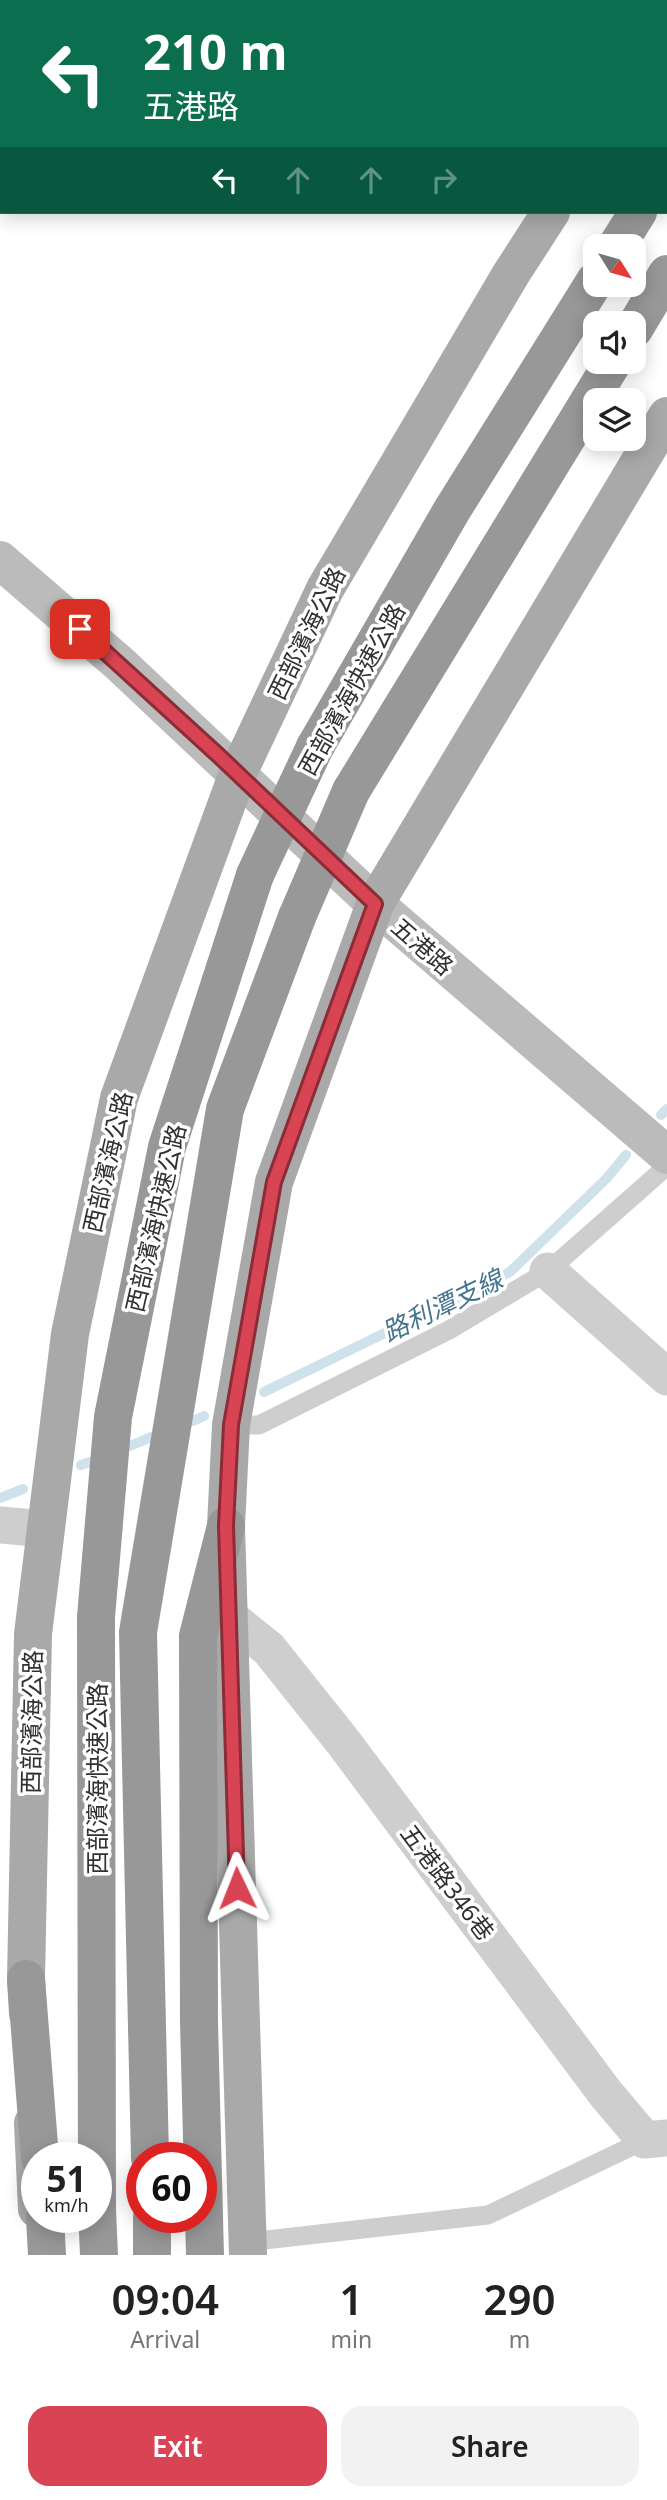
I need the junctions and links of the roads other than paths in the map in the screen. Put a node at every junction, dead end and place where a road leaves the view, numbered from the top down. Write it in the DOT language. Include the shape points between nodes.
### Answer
graph roads {
  1 [pos="550,214"];
  2 [pos="637,214"];
  3 [pos="624,234"];
  4 [pos="667,274"];
  5 [pos="584,298"];
  6 [pos="645,311"];
  7 [pos="606,374"];
  8 [pos="667,416"];
  9 [pos="0,559"];
  10 [pos="238,774"];
  11 [pos="375,904"];
  12 [pos="667,1155"];
  13 [pos="667,1166"];
  14 [pos="548,1272"];
  15 [pos="667,1377"];
  16 [pos="231,1425"];
  17 [pos="0,1525"];
  18 [pos="226,1526"];
  19 [pos="46,1529"];
  20 [pos="228,1616"];
  21 [pos="26,1979"];
  22 [pos="656,2139"];
  23 [pos="34,2142"];
  24 [pos="39,2142"];
  25 [pos="150,2142"];
  26 [pos="38,2233"];
  27 [pos="46,2233"];
  28 [pos="152,2233"];
  29 [pos="248,2249"];
  30 [pos="39,2255"];
  31 [pos="47,2255"];
  32 [pos="99,2255"];
  33 [pos="152,2255"];
  34 [pos="205,2255"];
  1 -- 10 [label="main road, 西部濱海公路" via="325,589"];
  2 -- 3 [label="highway"];
  4 -- 6 [label="highway"];
  5 -- 32 [label="highway, 西部濱海快速公路, bridge" via="452,510 315,747 255,875 167,1147 113,1417 96,1617"];
  7 -- 25 [label="highway, 西部濱海快速公路, bridge" via="351,790 297,917 225,1109 138,1632"];
  8 -- 11 [label="main road"];
  9 -- 10 [label="main road, 五港路"];
  10 -- 11 [label="main road, 五港路"];
  10 -- 19 [label="main road, 西部濱海公路" via="119,1098 70,1334"];
  11 -- 12 [label="main road, 五港路"];
  11 -- 16 [label="main road" via="274,1182"];
  13 -- 14 [label="lane"];
  14 -- 15 [label="street"];
  14 -- 16 [label="lane" via="449,1330 260,1425"];
  16 -- 18 [label="main road"];
  17 -- 19 [label="street"];
  18 -- 20 [label="main road"];
  18 -- 34 [label="highway" via="198,1636"];
  19 -- 21 [label="main road, 西部濱海公路" via="33,1634"];
  20 -- 22 [label="street, 五港路346巷" via="269,1649 606,2094"];
  20 -- 29 [label="main road"];
  21 -- 23 [label="main road, 西部濱海公路"];
  21 -- 24 [label="highway"];
  22 -- 29 [label="lane" via="488,2215"];
  26 -- 30 [label="main road"];
  27 -- 31 [label="highway"];
  28 -- 33 [label="highway"];
}
